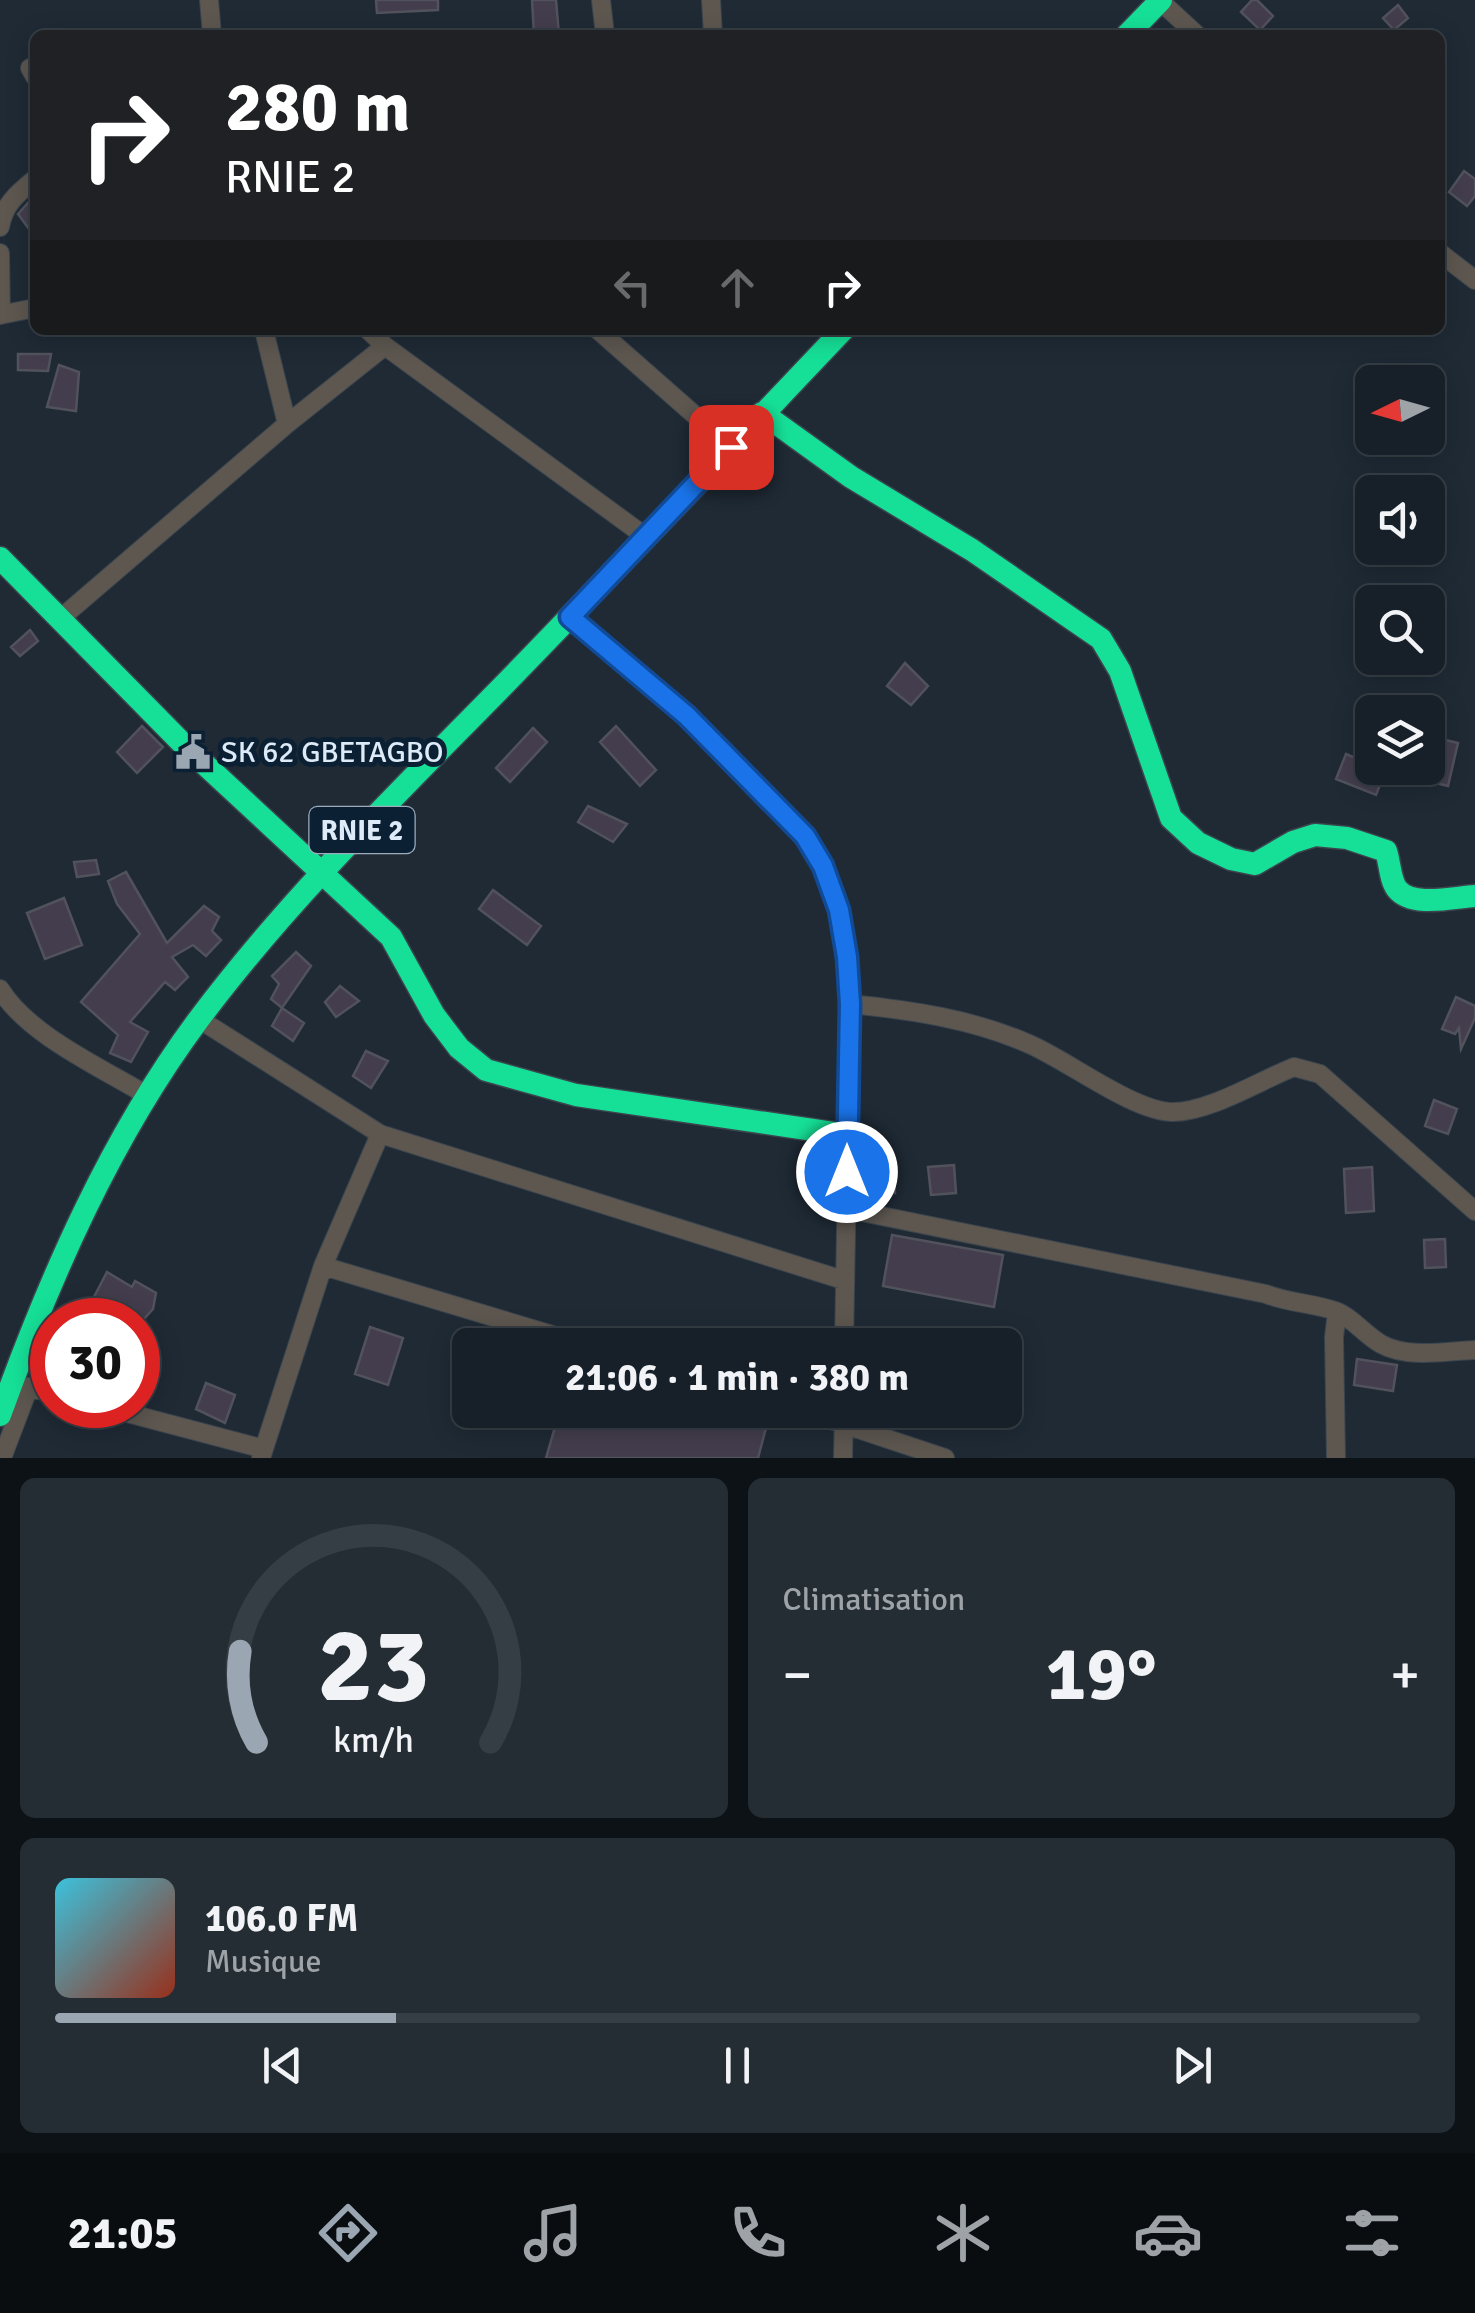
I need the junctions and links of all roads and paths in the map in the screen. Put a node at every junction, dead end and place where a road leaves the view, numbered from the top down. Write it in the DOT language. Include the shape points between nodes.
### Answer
graph roads {
  1 [pos="209,0"];
  2 [pos="602,0"];
  3 [pos="711,0"];
  4 [pos="1160,0"];
  5 [pos="212,30"];
  6 [pos="605,30"];
  7 [pos="713,30"];
  8 [pos="1132,30"];
  9 [pos="1192,30"];
  10 [pos="30,183"];
  11 [pos="0,227"];
  12 [pos="0,254"];
  13 [pos="1445,257"];
  14 [pos="1475,280"];
  15 [pos="30,309"];
  16 [pos="1,315"];
  17 [pos="265,335"];
  18 [pos="373,335"];
  19 [pos="604,335"];
  20 [pos="835,335"];
  21 [pos="385,346"];
  22 [pos="762,414"];
  23 [pos="287,424"];
  24 [pos="731,447"];
  25 [pos="646,537"];
  26 [pos="0,558"];
  27 [pos="570,617"];
  28 [pos="61,618"];
  29 [pos="319,874"];
  30 [pos="1475,896"];
  31 [pos="0,989"];
  32 [pos="850,1004"];
  33 [pos="199,1019"];
  34 [pos="148,1096"];
  35 [pos="380,1134"];
  36 [pos="847,1134"];
  37 [pos="847,1209"];
  38 [pos="1475,1211"];
  39 [pos="323,1266"];
  40 [pos="843,1280"];
  41 [pos="1337,1312"];
  42 [pos="529,1328"];
  43 [pos="844,1328"];
  44 [pos="1475,1350"];
  45 [pos="21,1385"];
  46 [pos="30,1387"];
  47 [pos="0,1415"];
  48 [pos="160,1423"];
  49 [pos="844,1428"];
  50 [pos="873,1428"];
  51 [pos="262,1453"];
  52 [pos="2,1458"];
  53 [pos="843,1458"];
  54 [pos="945,1458"];
  55 [pos="1336,1458"];
  1 -- 5 [label="street"];
  2 -- 6 [label="street"];
  3 -- 7 [label="street"];
  4 -- 8 [label="main road"];
  4 -- 9 [label="street"];
  10 -- 11 [label="street" via="2,214"];
  12 -- 16 [label="street"];
  13 -- 14 [label="street"];
  15 -- 16 [label="street"];
  17 -- 23 [label="street"];
  18 -- 21 [label="street"];
  19 -- 24 [label="street"];
  20 -- 22 [label="main road, RNIE 2 / RNIE 2"];
  21 -- 23 [label="street"];
  21 -- 25 [label="street"];
  22 -- 24 [label="main road, RNIE 2 / RNIE 2"];
  22 -- 30 [label="main road" via="1100,640 1120,671 1171,818 1183,833 1226,858 1255,864 1305,836 1374,844 1386,851 1402,896"];
  23 -- 28 [label="street"];
  24 -- 25 [label="main road, RNIE 2 / RNIE 2"];
  25 -- 27 [label="main road, RNIE 2 / RNIE 2"];
  26 -- 28 [label="main road"];
  27 -- 29 [label="main road, RNIE 2 / RNIE 2"];
  27 -- 32 [label="street" via="686,715 805,836 839,910"];
  28 -- 29 [label="main road"];
  29 -- 33 [label="main road, RNIE 2 / RNIE 2"];
  29 -- 36 [label="main road" via="391,937 434,1015 486,1070 576,1095"];
  31 -- 34 [label="street" via="14,1010 58,1043"];
  32 -- 36 [label="street"];
  32 -- 38 [label="street" via="905,1009 1010,1036 1158,1110 1195,1110 1294,1067 1306,1068"];
  33 -- 34 [label="main road, RNIE 2 / RNIE 2"];
  33 -- 35 [label="street"];
  34 -- 45 [label="main road, RNIE 2 / RNIE 2" via="58,1266 30,1332"];
  35 -- 39 [label="street"];
  35 -- 40 [label="street"];
  36 -- 37 [label="street"];
  37 -- 40 [label="street"];
  37 -- 41 [label="street"];
  39 -- 42 [label="street"];
  39 -- 51 [label="street"];
  40 -- 43 [label="street"];
  41 -- 44 [label="street" via="1397,1350"];
  41 -- 55 [label="street"];
  45 -- 46 [label="street"];
  45 -- 47 [label="main road, RNIE 2 / RNIE 2"];
  45 -- 52 [label="street"];
  48 -- 51 [label="street"];
  49 -- 53 [label="street"];
  50 -- 54 [label="street"];
}
